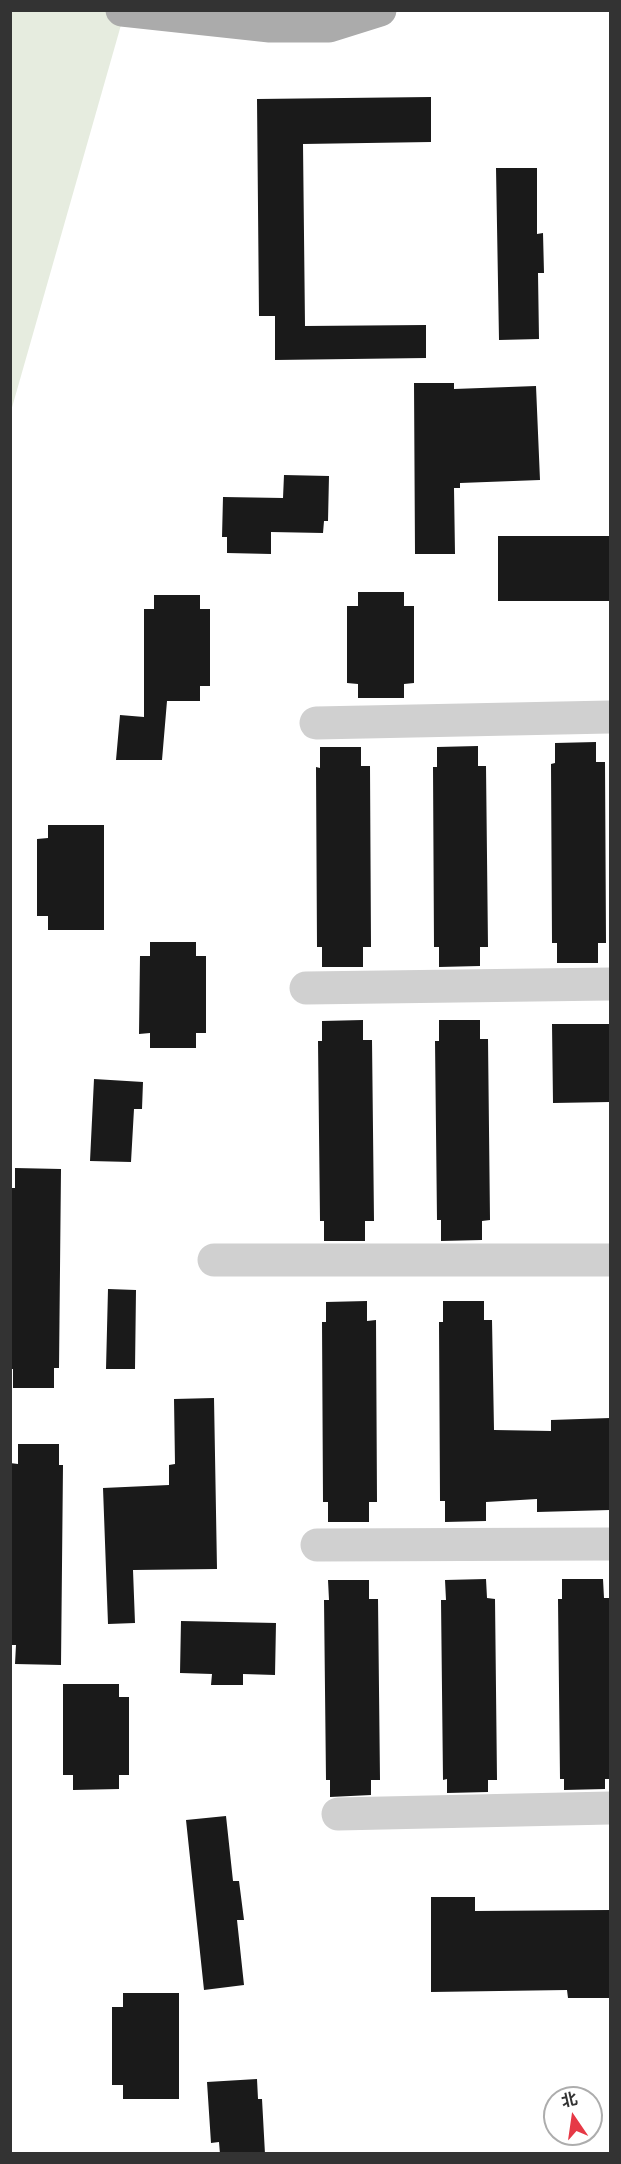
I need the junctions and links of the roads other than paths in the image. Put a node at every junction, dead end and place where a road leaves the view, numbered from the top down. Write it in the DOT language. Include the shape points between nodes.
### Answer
graph roads {
  1 [pos="122,10"];
  2 [pos="380,10"];
  3 [pos="610,717"];
  4 [pos="316,723"];
  5 [pos="610,984"];
  6 [pos="306,988"];
  7 [pos="214,1260"];
  8 [pos="610,1260"];
  9 [pos="610,1544"];
  10 [pos="317,1545"];
  11 [pos="610,1808"];
  12 [pos="338,1814"];
  1 -- 2 [label="main road" via="270,26 329,26"];
  3 -- 4 [label="street"];
  5 -- 6 [label="street"];
  7 -- 8 [label="street"];
  9 -- 10 [label="street"];
  11 -- 12 [label="street"];
}
